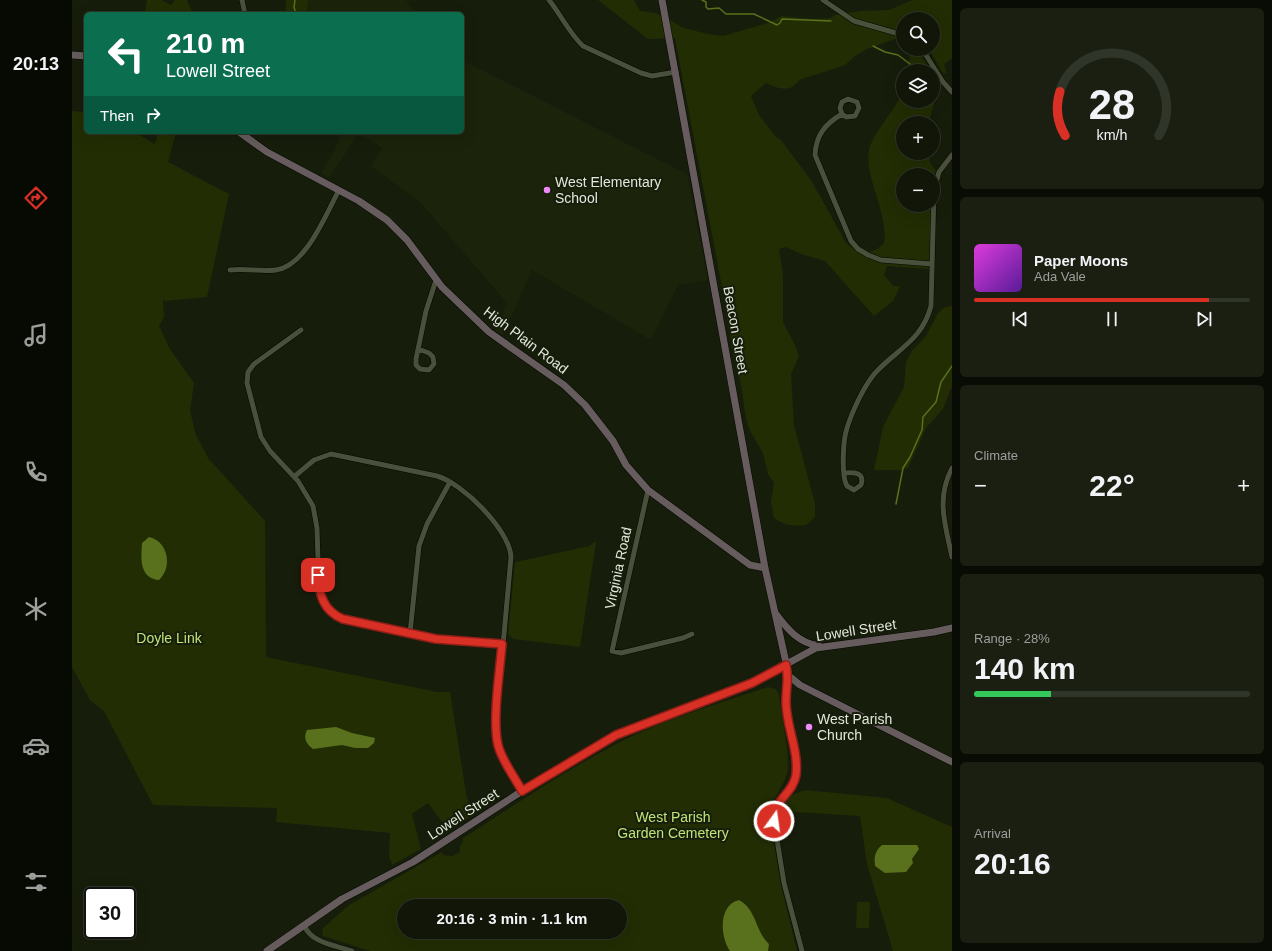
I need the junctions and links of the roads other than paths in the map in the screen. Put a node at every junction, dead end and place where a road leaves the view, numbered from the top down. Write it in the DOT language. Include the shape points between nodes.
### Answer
graph roads {
  1 [pos="242,0"];
  2 [pos="549,0"];
  3 [pos="662,0"];
  4 [pos="823,0"];
  5 [pos="245,12"];
  6 [pos="896,33"];
  7 [pos="72,55"];
  8 [pos="84,56"];
  9 [pos="926,56"];
  10 [pos="676,72"];
  11 [pos="952,92"];
  12 [pos="842,114"];
  13 [pos="242,134"];
  14 [pos="952,155"];
  15 [pos="339,190"];
  16 [pos="932,264"];
  17 [pos="230,270"];
  18 [pos="436,280"];
  19 [pos="300,330"];
  20 [pos="418,349"];
  21 [pos="952,468"];
  22 [pos="844,473"];
  23 [pos="295,476"];
  24 [pos="450,482"];
  25 [pos="648,490"];
  26 [pos="952,556"];
  27 [pos="765,568"];
  28 [pos="774,612"];
  29 [pos="952,628"];
  30 [pos="410,633"];
  31 [pos="692,634"];
  32 [pos="502,644"];
  33 [pos="825,646"];
  34 [pos="786,665"];
  35 [pos="789,676"];
  36 [pos="952,762"];
  37 [pos="522,791"];
  38 [pos="304,925"];
  39 [pos="267,951"];
  40 [pos="352,951"];
  41 [pos="802,951"];
  1 -- 5 [label="street"];
  2 -- 10 [label="street" via="576,40 583,46 641,73 652,76"];
  3 -- 10 [label="main road, Beacon Street"];
  4 -- 6 [label="street" via="854,21"];
  7 -- 8 [label="main road"];
  9 -- 11 [label="street"];
  10 -- 27 [label="main road, Beacon Street"];
  12 -- 16 [label="street" via="820,133 815,155 851,241 866,254 881,260"];
  13 -- 15 [label="main road, High Plain Road" via="267,152"];
  14 -- 16 [label="street" via="939,172 934,191"];
  15 -- 17 [label="street" via="306,250 292,265 274,270"];
  15 -- 18 [label="main road, High Plain Road" via="382,216 400,232"];
  16 -- 22 [label="street" via="931,306 928,318 917,336 876,371 866,386 847,428"];
  18 -- 20 [label="street"];
  18 -- 25 [label="main road, High Plain Road" via="489,332 564,385 585,405 613,441 626,465"];
  19 -- 23 [label="street" via="254,364 246,379 261,438"];
  20 -- 20 [label="street" via="415,361 417,367 423,371 429,370 434,364 433,357"];
  21 -- 26 [label="street" via="944,488 942,510"];
  23 -- 24 [label="street" via="314,460 331,454 437,476"];
  23 -- 30 [label="street" via="315,513 322,601 343,619"];
  24 -- 30 [label="street" via="419,546"];
  24 -- 32 [label="street" via="486,512 501,529 508,542 511,557"];
  25 -- 27 [label="main road, High Plain Road" via="750,565"];
  25 -- 31 [label="street, Virginia Road" via="612,651 621,653"];
  27 -- 28 [label="main road, Beacon Street"];
  28 -- 33 [label="main road" via="791,633 802,641"];
  28 -- 34 [label="main road, Beacon Street"];
  29 -- 33 [label="main road, Lowell Street"];
  30 -- 32 [label="street" via="450,641"];
  32 -- 37 [label="street" via="497,737 502,756"];
  33 -- 34 [label="main road, Lowell Street"];
  34 -- 35 [label="main road, Beacon Street"];
  34 -- 37 [label="main road, Lowell Street" via="752,683 619,733"];
  35 -- 36 [label="main road" via="800,685"];
  35 -- 41 [label="street" via="786,702 796,776 774,811 774,821 784,883"];
  37 -- 38 [label="main road, Lowell Street" via="413,862 342,898"];
  38 -- 39 [label="main road, Lowell Street"];
  38 -- 40 [label="street" via="307,933 313,938"];
}
